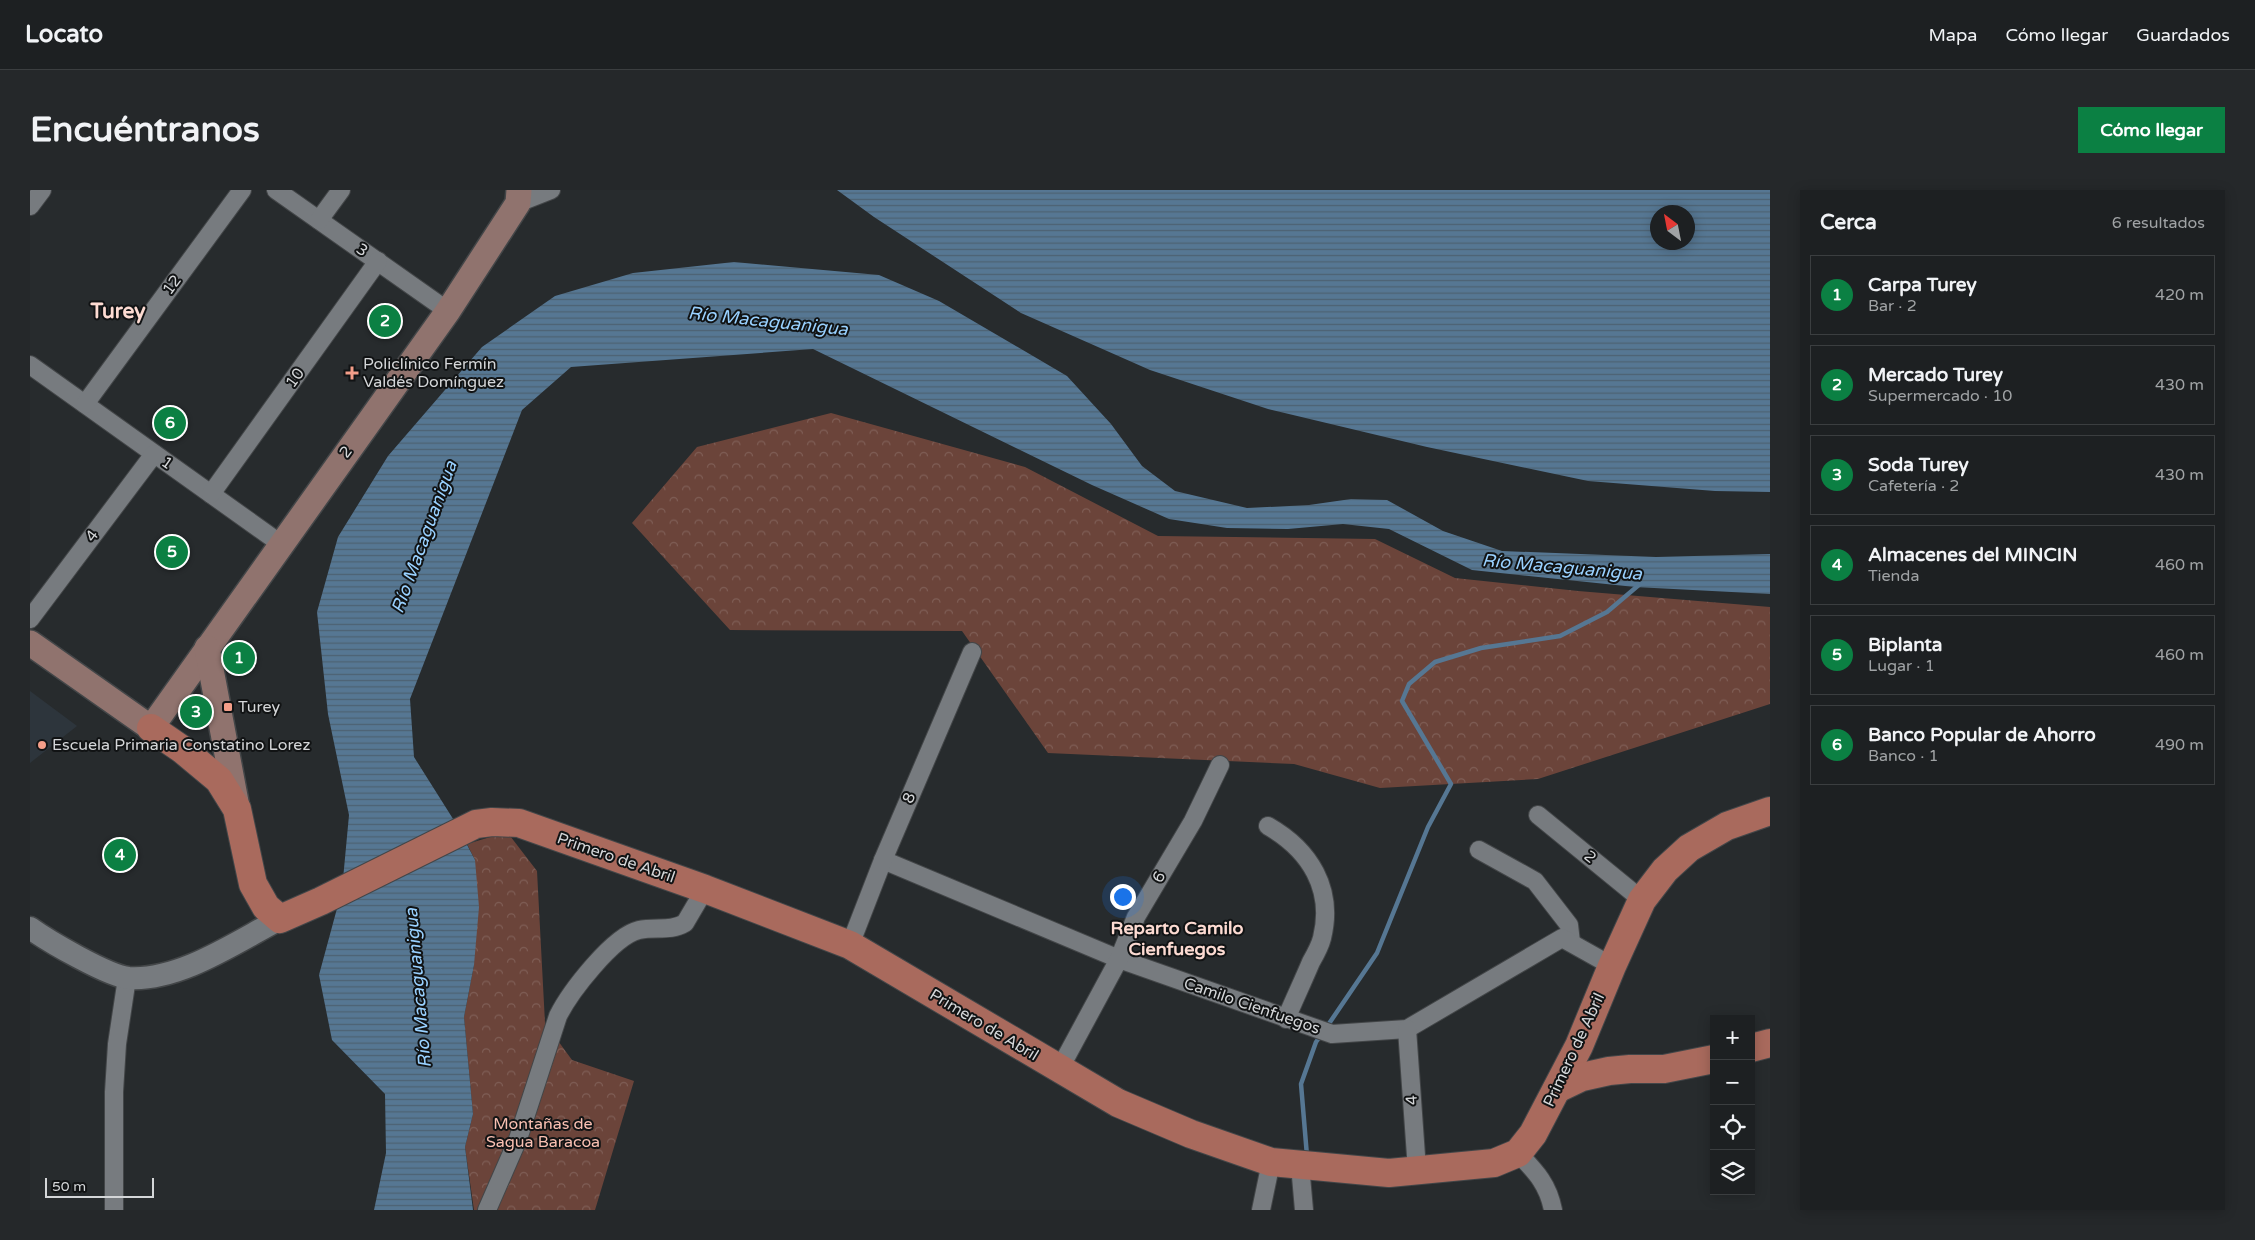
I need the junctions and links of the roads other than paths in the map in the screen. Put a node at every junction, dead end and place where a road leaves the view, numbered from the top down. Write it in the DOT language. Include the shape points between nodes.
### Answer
graph roads {
  1 [pos="42,190"];
  2 [pos="242,190"];
  3 [pos="276,190"];
  4 [pos="341,190"];
  5 [pos="550,190"];
  6 [pos="518,196"];
  7 [pos="30,206"];
  8 [pos="319,220"];
  9 [pos="378,261"];
  10 [pos="448,311"];
  11 [pos="30,365"];
  12 [pos="85,404"];
  13 [pos="154,454"];
  14 [pos="211,494"];
  15 [pos="280,544"];
  16 [pos="30,619"];
  17 [pos="30,643"];
  18 [pos="206,648"];
  19 [pos="972,652"];
  20 [pos="151,728"];
  21 [pos="1220,766"];
  22 [pos="237,809"];
  23 [pos="1770,811"];
  24 [pos="1538,815"];
  25 [pos="1268,826"];
  26 [pos="1479,850"];
  27 [pos="883,860"];
  28 [pos="705,889"];
  29 [pos="1642,900"];
  30 [pos="280,919"];
  31 [pos="30,928"];
  32 [pos="1571,942"];
  33 [pos="850,945"];
  34 [pos="1119,959"];
  35 [pos="1612,966"];
  36 [pos="127,978"];
  37 [pos="1286,1019"];
  38 [pos="1407,1030"];
  39 [pos="1770,1043"];
  40 [pos="1579,1046"];
  41 [pos="1755,1047"];
  42 [pos="1710,1059"];
  43 [pos="1630,1069"];
  44 [pos="1059,1070"];
  45 [pos="1557,1089"];
  46 [pos="1518,1153"];
  47 [pos="1270,1162"];
  48 [pos="1307,1166"];
  49 [pos="1417,1170"];
  50 [pos="114,1210"];
  51 [pos="487,1210"];
  52 [pos="1261,1210"];
  53 [pos="1304,1210"];
  54 [pos="1553,1210"];
  1 -- 7 [label="street"];
  2 -- 12 [label="street, 12"];
  3 -- 8 [label="street, 3"];
  4 -- 8 [label="street"];
  5 -- 6 [label="street, 2"];
  6 -- 10 [label="main road, 2"];
  8 -- 9 [label="street, 3"];
  9 -- 10 [label="street, 3"];
  9 -- 14 [label="street, 10"];
  10 -- 15 [label="main road, 2"];
  11 -- 12 [label="street, 1"];
  12 -- 13 [label="street, 1"];
  13 -- 14 [label="street, 1"];
  13 -- 16 [label="street, 4"];
  14 -- 15 [label="street, 1"];
  15 -- 18 [label="main road, 2"];
  17 -- 20 [label="main road"];
  18 -- 20 [label="main road, 2"];
  18 -- 22 [label="main road"];
  19 -- 27 [label="street, 8"];
  20 -- 22 [label="main road" via="219,780"];
  21 -- 34 [label="street, 6" via="1193,821 1136,917"];
  22 -- 30 [label="main road" via="254,884 266,908"];
  23 -- 29 [label="main road, Primero de Abril" via="1727,826 1689,848 1664,870"];
  24 -- 29 [label="street, 2"];
  25 -- 37 [label="street" via="1285,836 1312,866 1322,884 1325,913 1322,939"];
  26 -- 32 [label="street" via="1535,881 1569,925"];
  27 -- 33 [label="street, 8"];
  27 -- 34 [label="street, Camilo Cienfuegos"];
  28 -- 30 [label="main road, Primero de Abril" via="519,823 492,822 476,824"];
  28 -- 33 [label="main road, Primero de Abril"];
  28 -- 51 [label="street" via="685,923 669,928 639,930 624,937 565,1001 518,1139"];
  29 -- 35 [label="main road, Primero de Abril"];
  30 -- 36 [label="street" via="193,965 158,976"];
  31 -- 36 [label="street" via="48,941"];
  32 -- 35 [label="street"];
  32 -- 38 [label="street, Camilo Cienfuegos" via="1562,938"];
  33 -- 44 [label="main road, Primero de Abril"];
  34 -- 37 [label="street, Camilo Cienfuegos"];
  34 -- 44 [label="street, 6"];
  35 -- 40 [label="main road, Primero de Abril"];
  36 -- 50 [label="street" via="114,1092"];
  37 -- 38 [label="street, Camilo Cienfuegos" via="1332,1034"];
  38 -- 49 [label="street, 4"];
  39 -- 41 [label="main road"];
  40 -- 43 [label="main road"];
  40 -- 45 [label="main road, Primero de Abril"];
  42 -- 43 [label="main road" via="1664,1069"];
  43 -- 45 [label="main road" via="1582,1077"];
  44 -- 47 [label="main road, Primero de Abril" via="1118,1103"];
  45 -- 46 [label="main road, Primero de Abril" via="1533,1134"];
  46 -- 49 [label="main road, Primero de Abril" via="1494,1163"];
  46 -- 54 [label="street" via="1550,1193"];
  47 -- 48 [label="main road, Primero de Abril"];
  47 -- 52 [label="street"];
  48 -- 49 [label="main road, Primero de Abril" via="1389,1173"];
  48 -- 53 [label="street"];
}
